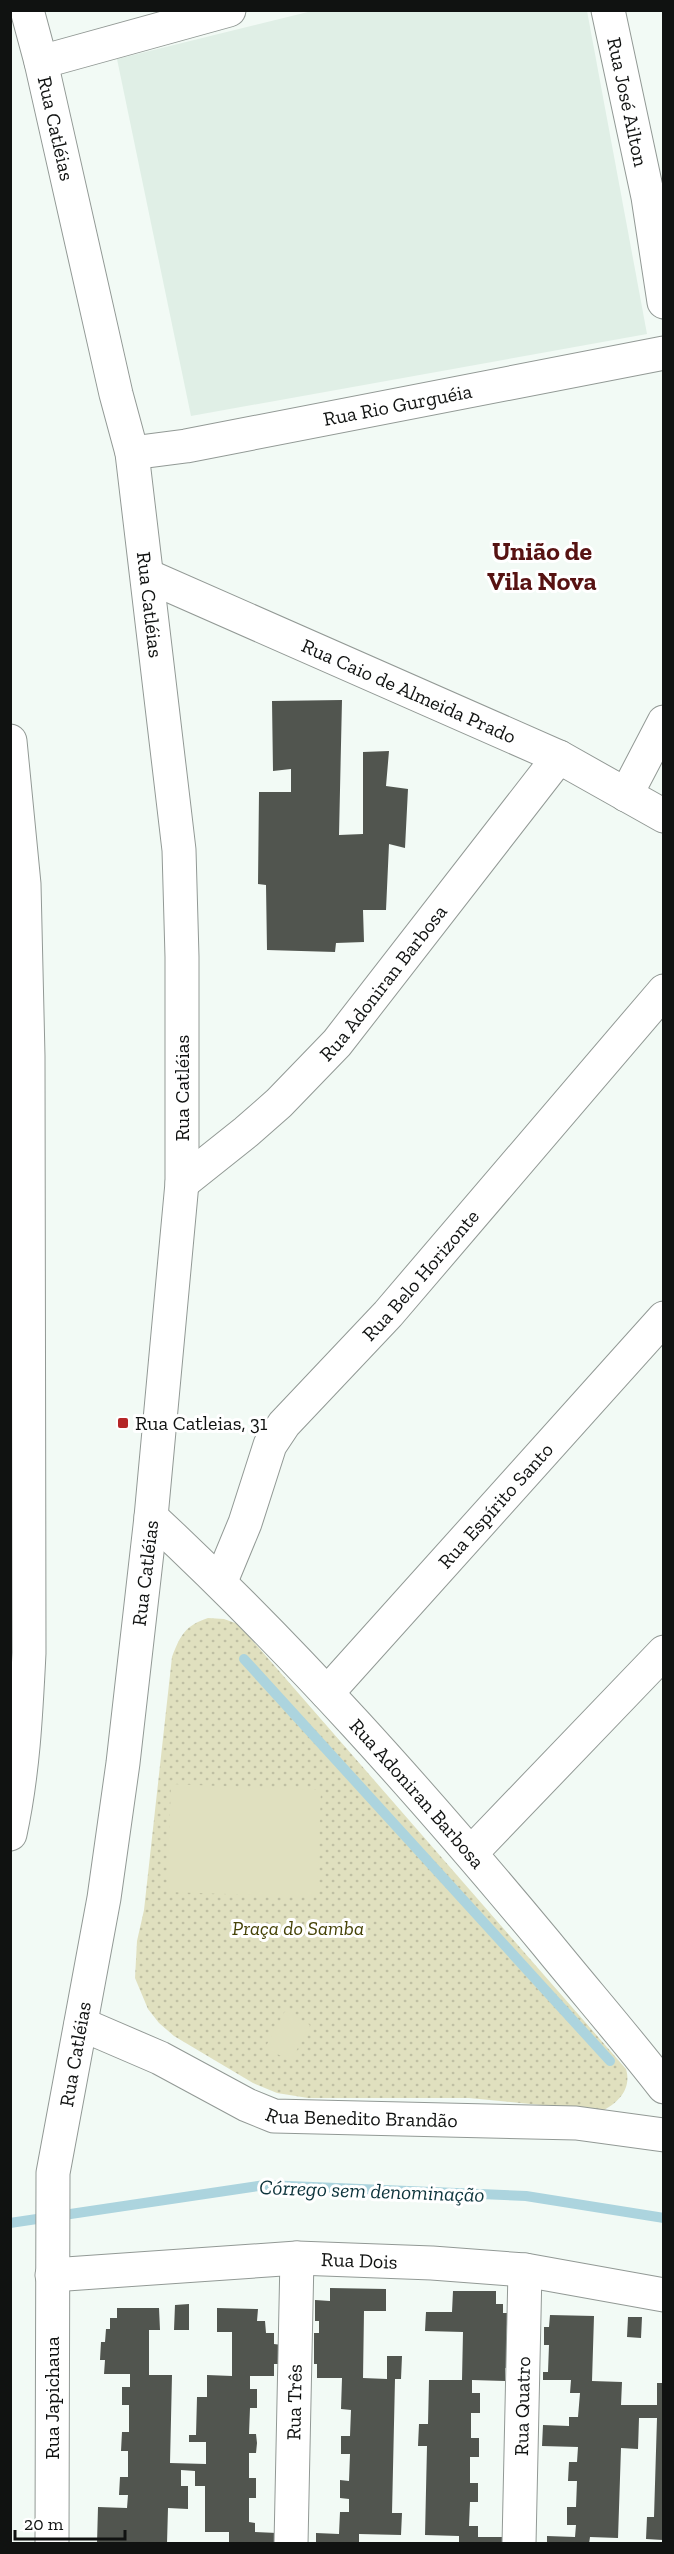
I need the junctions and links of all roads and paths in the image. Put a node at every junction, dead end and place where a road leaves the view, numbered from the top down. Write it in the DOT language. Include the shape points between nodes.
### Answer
graph roads {
  1 [pos="27,10"];
  2 [pos="230,10"];
  3 [pos="608,10"];
  4 [pos="41,62"];
  5 [pos="663,302"];
  6 [pos="663,352"];
  7 [pos="132,453"];
  8 [pos="148,576"];
  9 [pos="663,722"];
  10 [pos="10,741"];
  11 [pos="559,757"];
  12 [pos="626,795"];
  13 [pos="663,816"];
  14 [pos="663,991"];
  15 [pos="182,1183"];
  16 [pos="663,1318"];
  17 [pos="151,1517"];
  18 [pos="221,1581"];
  19 [pos="663,1652"];
  20 [pos="327,1692"];
  21 [pos="10,1834"];
  22 [pos="471,1853"];
  23 [pos="81,2024"];
  24 [pos="659,2069"];
  25 [pos="663,2135"];
  26 [pos="297,2258"];
  27 [pos="52,2264"];
  28 [pos="525,2270"];
  29 [pos="663,2295"];
  30 [pos="52,2544"];
  31 [pos="291,2544"];
  32 [pos="519,2544"];
  1 -- 4 [label="street, Rua Catléias"];
  2 -- 4 [label="street"];
  3 -- 5 [label="street, Rua José Ailton" via="648,196"];
  4 -- 7 [label="street, Rua Catléias"];
  6 -- 7 [label="street, Rua Rio Gurguéia" via="248,434"];
  7 -- 8 [label="street, Rua Catléias"];
  8 -- 11 [label="street, Rua Caio de Almeida Prado"];
  8 -- 15 [label="street, Rua Catléias" via="179,850"];
  9 -- 12 [label="street"];
  10 -- 21 [label="street" via="24,884 28,1056 29,1653 26,1732"];
  11 -- 12 [label="street, Rua Caio de Almeida Prado"];
  11 -- 15 [label="street, Rua Adoniran Barbosa" via="337,1043 271,1110"];
  12 -- 13 [label="street, Rua Caio de Almeida Prado"];
  14 -- 18 [label="street, Rua Belo Horizonte" via="388,1314 284,1424 270,1445"];
  15 -- 17 [label="street, Rua Catléias"];
  16 -- 20 [label="street, Rua Espírito Santo"];
  17 -- 18 [label="street, Rua Adoniran Barbosa"];
  17 -- 23 [label="street, Rua Catléias" via="105,1894"];
  18 -- 20 [label="street, Rua Adoniran Barbosa"];
  19 -- 22 [label="street"];
  20 -- 22 [label="street, Rua Adoniran Barbosa"];
  22 -- 24 [label="street, Rua Adoniran Barbosa"];
  23 -- 25 [label="street, Rua Benedito Brandão" via="160,2058 274,2116 576,2123"];
  23 -- 27 [label="street, Rua Catléias" via="53,2173"];
  26 -- 27 [label="street, Rua Dois"];
  26 -- 28 [label="street, Rua Dois"];
  26 -- 31 [label="street, Rua Três"];
  27 -- 30 [label="street, Rua Japichaua"];
  28 -- 29 [label="street, Rua Dois"];
  28 -- 32 [label="street, Rua Quatro"];
}
